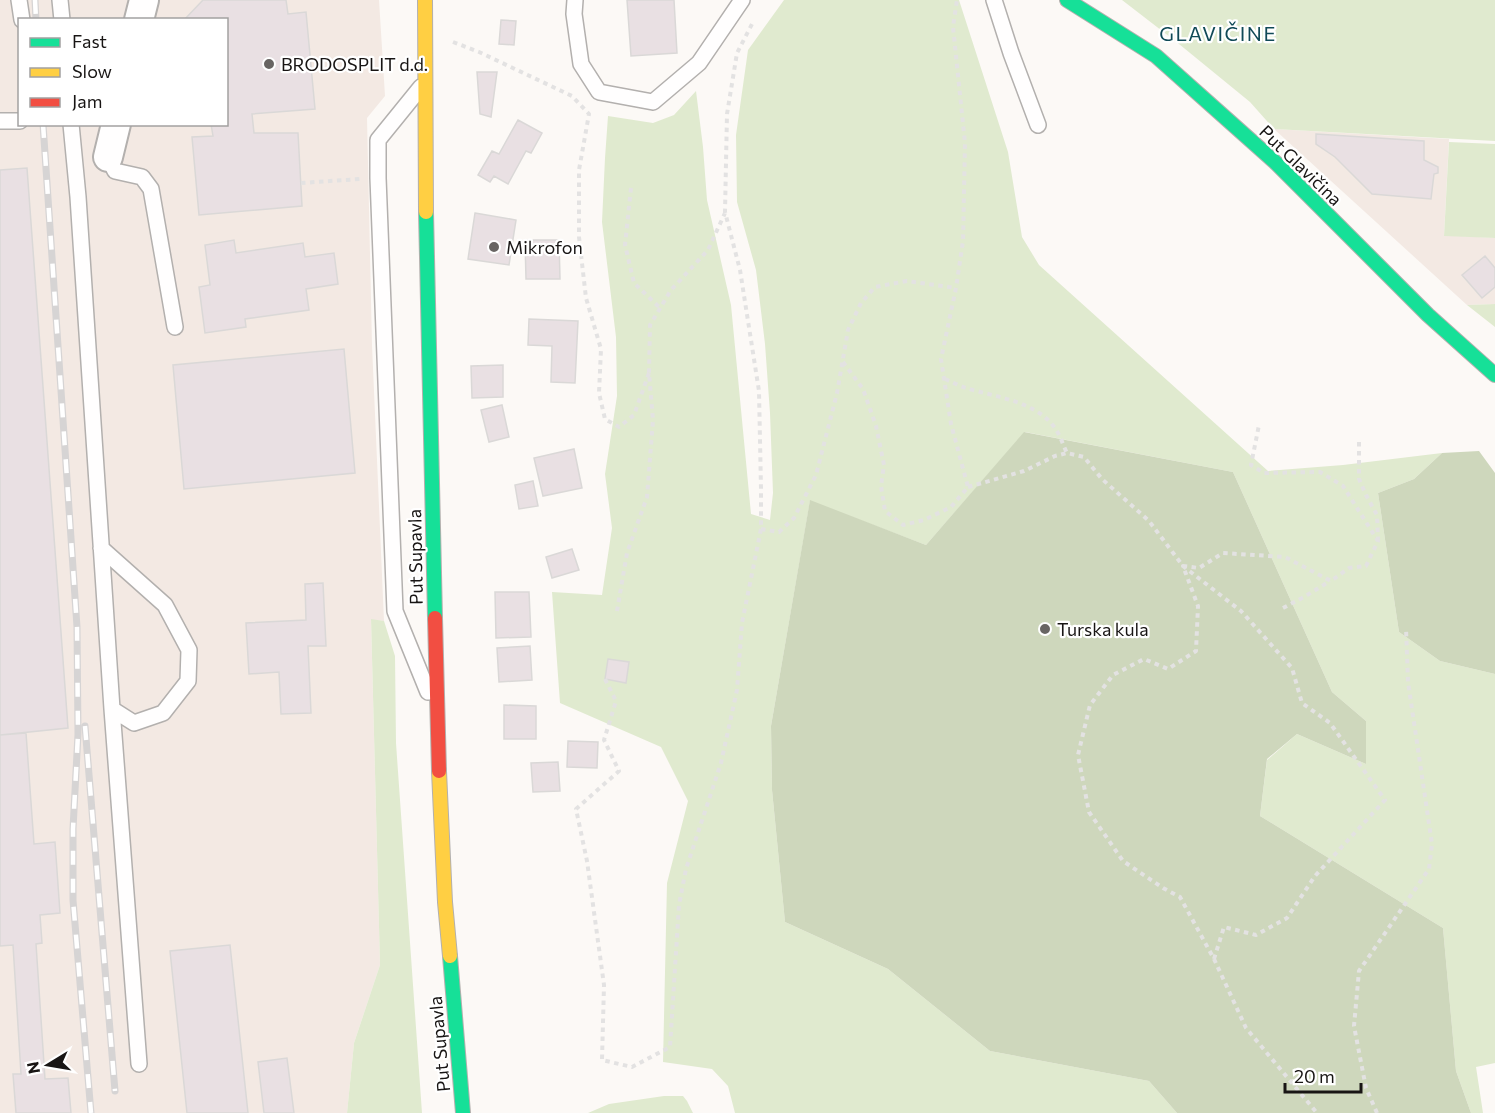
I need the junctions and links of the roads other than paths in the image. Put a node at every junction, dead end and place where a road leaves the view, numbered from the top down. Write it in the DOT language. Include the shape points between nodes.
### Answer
graph roads {
  1 [pos="19,0"];
  2 [pos="60,0"];
  3 [pos="144,0"];
  4 [pos="425,0"];
  5 [pos="575,0"];
  6 [pos="741,0"];
  7 [pos="994,0"];
  8 [pos="1067,0"];
  9 [pos="22,18"];
  10 [pos="62,18"];
  11 [pos="140,18"];
  12 [pos="425,82"];
  13 [pos="0,121"];
  14 [pos="18,121"];
  15 [pos="1038,125"];
  16 [pos="71,126"];
  17 [pos="116,126"];
  18 [pos="108,157"];
  19 [pos="175,327"];
  20 [pos="1495,375"];
  21 [pos="101,548"];
  22 [pos="112,709"];
  23 [pos="437,714"];
  24 [pos="140,1064"];
  25 [pos="463,1113"];
  1 -- 9 [label="lane"];
  2 -- 10 [label="lane"];
  3 -- 11 [label="street"];
  4 -- 12 [label="street, Put Supavla"];
  5 -- 6 [label="lane" via="581,64 599,92 653,102 699,63"];
  7 -- 15 [label="lane"];
  8 -- 20 [label="street, Put Glavičina" via="1156,56 1275,162 1428,315"];
  12 -- 23 [label="street, Put Supavla"];
  12 -- 23 [label="lane" via="378,141 378,178 395,611"];
  13 -- 14 [label="lane"];
  16 -- 21 [label="lane"];
  17 -- 18 [label="street"];
  18 -- 19 [label="lane" via="115,171 142,177 151,189"];
  21 -- 22 [label="lane"];
  21 -- 22 [label="lane" via="165,605 189,650 188,681 163,712 134,723"];
  22 -- 24 [label="lane"];
  23 -- 25 [label="street, Put Supavla" via="445,902"];
}
